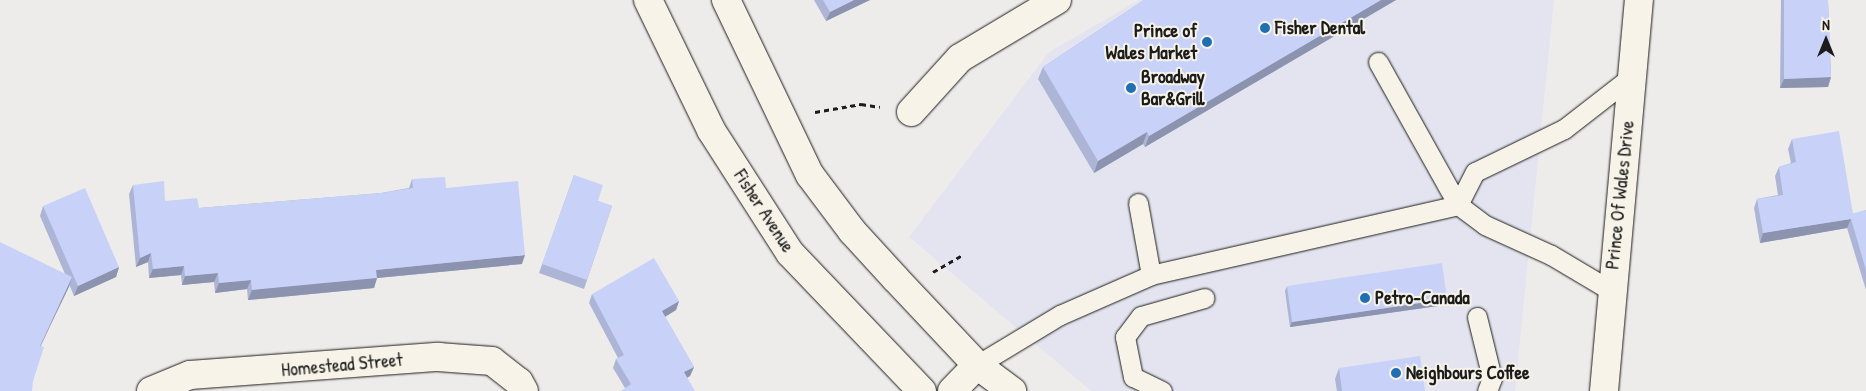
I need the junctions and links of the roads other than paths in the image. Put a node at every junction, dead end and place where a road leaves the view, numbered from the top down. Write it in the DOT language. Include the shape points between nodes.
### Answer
graph roads {
  1 [pos="648,0"];
  2 [pos="726,0"];
  3 [pos="1057,0"];
  4 [pos="1639,0"];
  5 [pos="1378,62"];
  6 [pos="1632,76"];
  7 [pos="911,112"];
  8 [pos="1138,203"];
  9 [pos="1458,205"];
  10 [pos="1151,275"];
  11 [pos="1610,290"];
  12 [pos="1204,298"];
  13 [pos="1477,317"];
  14 [pos="977,365"];
  15 [pos="151,391"];
  16 [pos="524,391"];
  17 [pos="922,391"];
  18 [pos="952,391"];
  19 [pos="1012,391"];
  20 [pos="1162,391"];
  21 [pos="1487,391"];
  22 [pos="1604,391"];
  1 -- 17 [label="main road, Fisher Avenue" via="711,130 790,253"];
  2 -- 14 [label="main road" via="810,175 852,231"];
  3 -- 7 [label="main road" via="960,58"];
  4 -- 6 [label="main road, Prince Of Wales Drive"];
  5 -- 9 [label="lane"];
  6 -- 9 [label="lane" via="1564,129 1475,172"];
  6 -- 11 [label="main road, Prince Of Wales Drive"];
  8 -- 10 [label="lane"];
  9 -- 10 [label="lane"];
  9 -- 11 [label="lane" via="1485,225 1551,255"];
  10 -- 14 [label="lane" via="1060,314"];
  11 -- 22 [label="main road, Prince Of Wales Drive"];
  12 -- 20 [label="lane" via="1141,316 1125,338 1133,376"];
  13 -- 21 [label="lane" via="1492,378"];
  14 -- 18 [label="main road"];
  14 -- 19 [label="main road"];
  15 -- 16 [label="main road, Homestead Street" via="190,375 438,357 492,361 520,382"];
}
